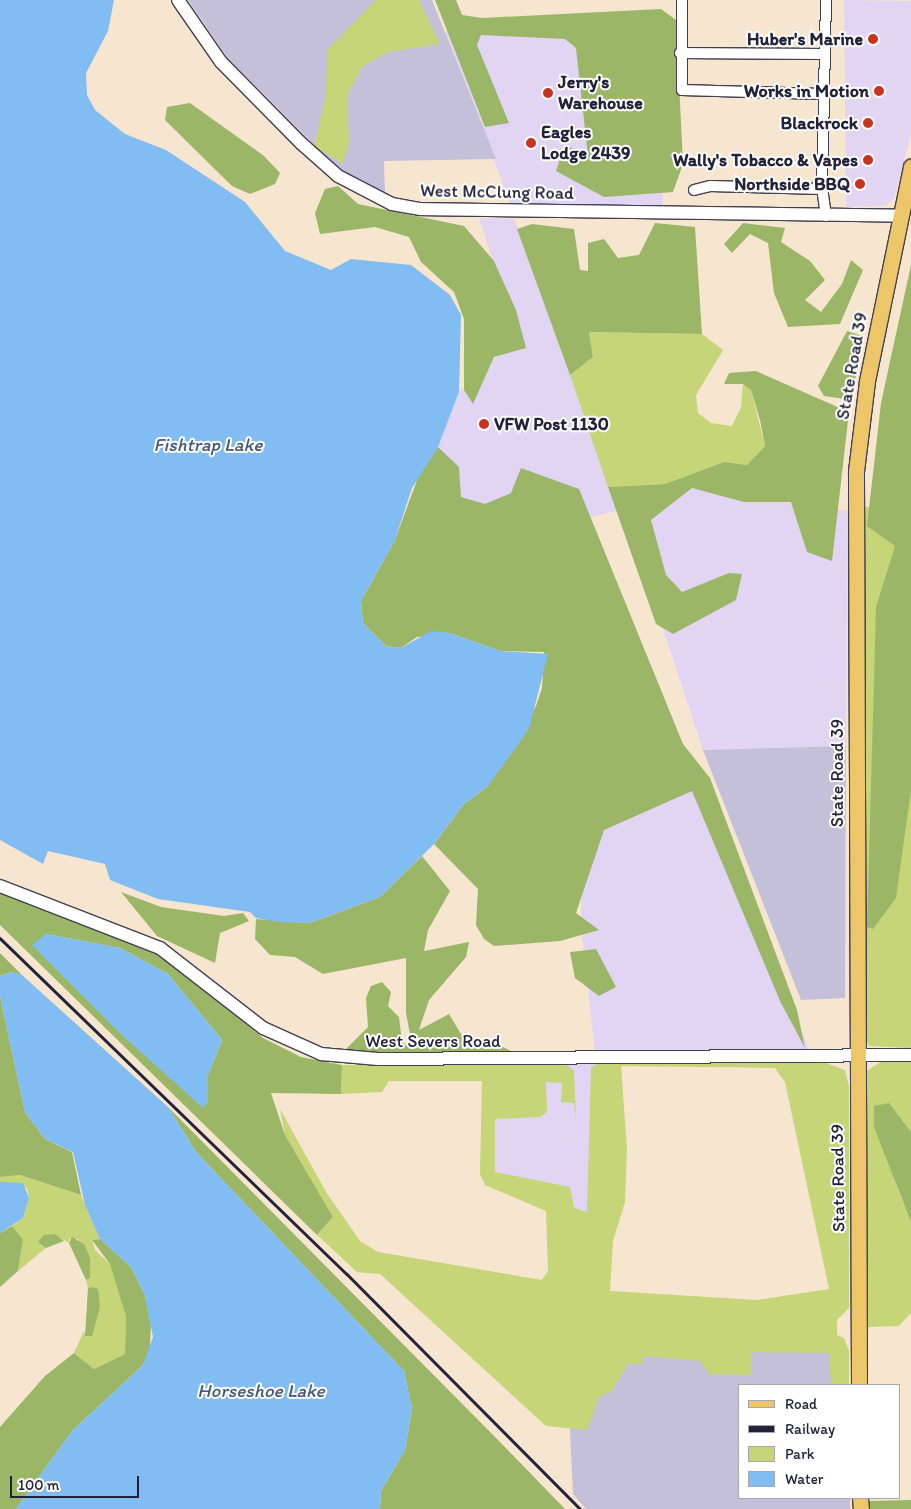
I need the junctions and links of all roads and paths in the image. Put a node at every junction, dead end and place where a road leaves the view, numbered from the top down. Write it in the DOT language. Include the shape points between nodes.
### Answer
graph roads {
  1 [pos="178,0"];
  2 [pos="682,0"];
  3 [pos="826,0"];
  4 [pos="680,53"];
  5 [pos="822,54"];
  6 [pos="822,94"];
  7 [pos="911,166"];
  8 [pos="822,189"];
  9 [pos="694,190"];
  10 [pos="826,216"];
  11 [pos="902,216"];
  12 [pos="0,886"];
  13 [pos="911,1055"];
  14 [pos="856,1056"];
  15 [pos="859,1384"];
  1 -- 10 [label="street, West McClung Road" via="221,62 302,144 338,176 392,204 421,209"];
  2 -- 4 [label="street"];
  3 -- 5 [label="street"];
  4 -- 5 [label="street"];
  4 -- 6 [label="street" via="679,83 689,92"];
  5 -- 6 [label="street"];
  6 -- 8 [label="street"];
  7 -- 11 [label="main road, State Road 39"];
  8 -- 9 [label="street" via="710,186"];
  8 -- 10 [label="street"];
  10 -- 11 [label="street, West McClung Road"];
  11 -- 14 [label="main road, State Road 39" via="867,382 856,471"];
  12 -- 14 [label="street, West Severs Road" via="160,948 263,1028 322,1054 378,1059"];
  13 -- 14 [label="street, West Severs Road"];
  14 -- 15 [label="main road, State Road 39"];
}
